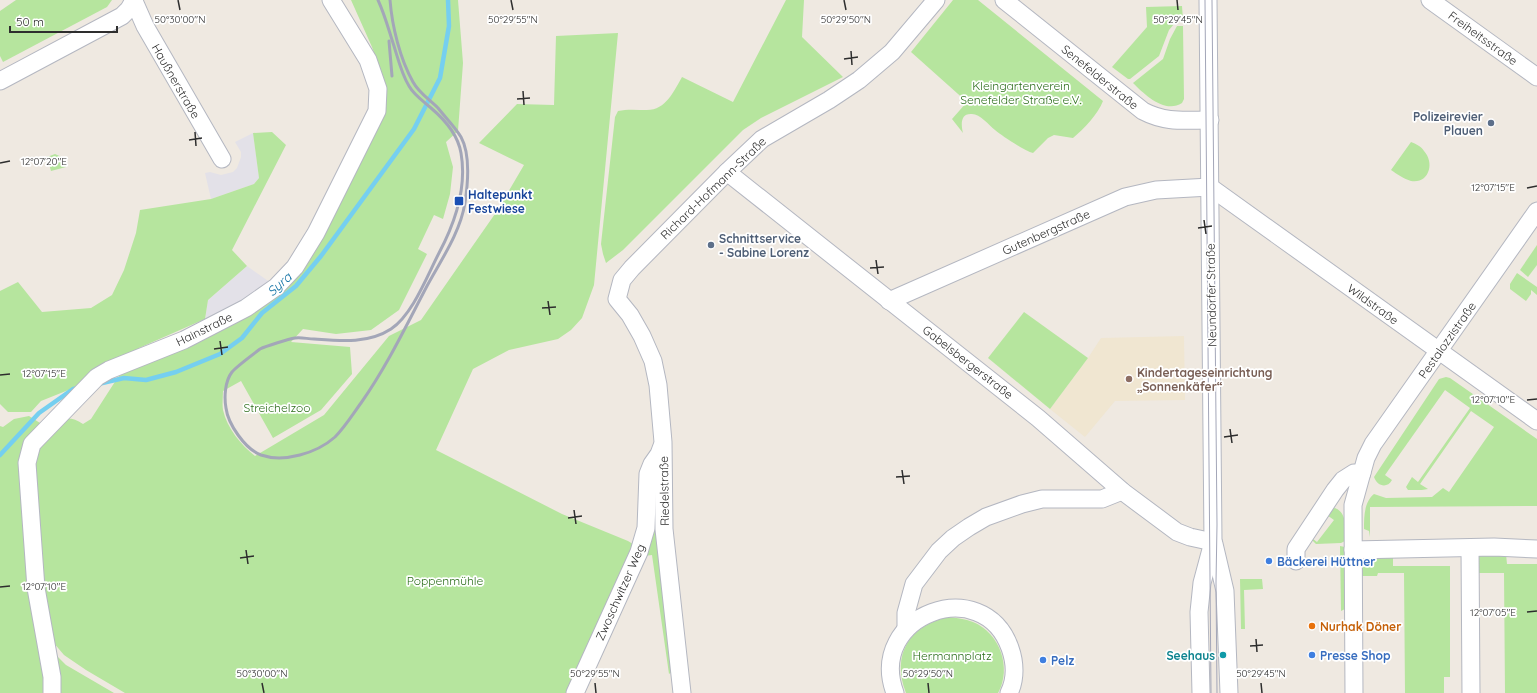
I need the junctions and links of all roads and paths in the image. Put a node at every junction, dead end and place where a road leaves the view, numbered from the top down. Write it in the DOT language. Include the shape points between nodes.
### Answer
graph roads {
  1 [pos="331,0"];
  2 [pos="936,0"];
  3 [pos="1004,0"];
  4 [pos="1208,0"];
  5 [pos="1430,0"];
  6 [pos="134,1"];
  7 [pos="1537,77"];
  8 [pos="0,81"];
  9 [pos="1210,120"];
  10 [pos="222,159"];
  11 [pos="727,172"];
  12 [pos="1210,187"];
  13 [pos="1537,211"];
  14 [pos="617,299"];
  15 [pos="889,301"];
  16 [pos="1439,351"];
  17 [pos="1537,421"];
  18 [pos="663,442"];
  19 [pos="1362,473"];
  20 [pos="1122,490"];
  21 [pos="1325,505"];
  22 [pos="1353,505"];
  23 [pos="1213,542"];
  24 [pos="1470,548"];
  25 [pos="1537,549"];
  26 [pos="1353,550"];
  27 [pos="1296,561"];
  28 [pos="906,628"];
  29 [pos="52,693"];
  30 [pos="574,693"];
  31 [pos="682,693"];
  32 [pos="895,693"];
  33 [pos="1010,693"];
  34 [pos="1200,693"];
  35 [pos="1229,693"];
  36 [pos="1354,693"];
  37 [pos="1471,693"];
  1 -- 29 [label="street, Hainstraße" via="368,60 378,89 377,111 316,233 295,267 276,287 246,308 184,340 97,377 32,444 27,463 36,588 52,677"];
  2 -- 11 [label="street, Richard-Hofmann-Straße" via="892,52 859,80 762,139"];
  3 -- 9 [label="street, Senefelderstraße" via="1143,111 1154,117 1172,121"];
  4 -- 9 [label="street, Neundorfer Straße"];
  5 -- 7 [label="street, Freiheitsstraße"];
  6 -- 8 [label="street" via="122,16"];
  6 -- 10 [label="street, Haußnerstraße" via="145,26"];
  9 -- 12 [label="street, Neundorfer Straße"];
  11 -- 14 [label="street, Richard-Hofmann-Straße" via="632,268 622,280"];
  11 -- 15 [label="street, Gabelsbergerstraße"];
  12 -- 15 [label="street, Gutenbergstraße" via="1156,190 1125,197"];
  12 -- 16 [label="street, Wildstraße"];
  12 -- 23 [label="street, Neundorfer Straße"];
  13 -- 16 [label="street, Pestalozzistraße"];
  14 -- 18 [label="street, Riedelstraße" via="630,315 653,361 658,385"];
  15 -- 20 [label="street, Gabelsbergerstraße" via="1038,418"];
  16 -- 17 [label="street, Wildstraße"];
  16 -- 19 [label="street, Pestalozzistraße" via="1374,444 1366,458"];
  18 -- 30 [label="street, Zwoschwitzer Weg" via="648,474 646,528 639,552"];
  18 -- 31 [label="street, Riedelstraße" via="664,529"];
  19 -- 21 [label="street" via="1354,473 1343,480"];
  19 -- 22 [label="street, Pestalozzistraße"];
  20 -- 23 [label="street, Gabelsbergerstraße" via="1177,532"];
  20 -- 28 [label="street" via="1102,499 1042,499 986,517 970,527 939,551 914,584 906,613"];
  21 -- 22 [label="street"];
  21 -- 27 [label="street" via="1296,549"];
  22 -- 26 [label="street, Pestalozzistraße"];
  23 -- 34 [label="street, Neundorfer Straße" via="1202,583 1199,612"];
  23 -- 35 [label="street, Neundorfer Straße" via="1225,590"];
  24 -- 25 [label="street"];
  24 -- 26 [label="street"];
  24 -- 37 [label="street"];
  26 -- 36 [label="street, Pestalozzistraße"];
  28 -- 32 [label="street" via="896,644 891,661"];
  28 -- 33 [label="street" via="926,614 949,608 961,608 984,616 1002,632 1012,654 1014,678"];
}
